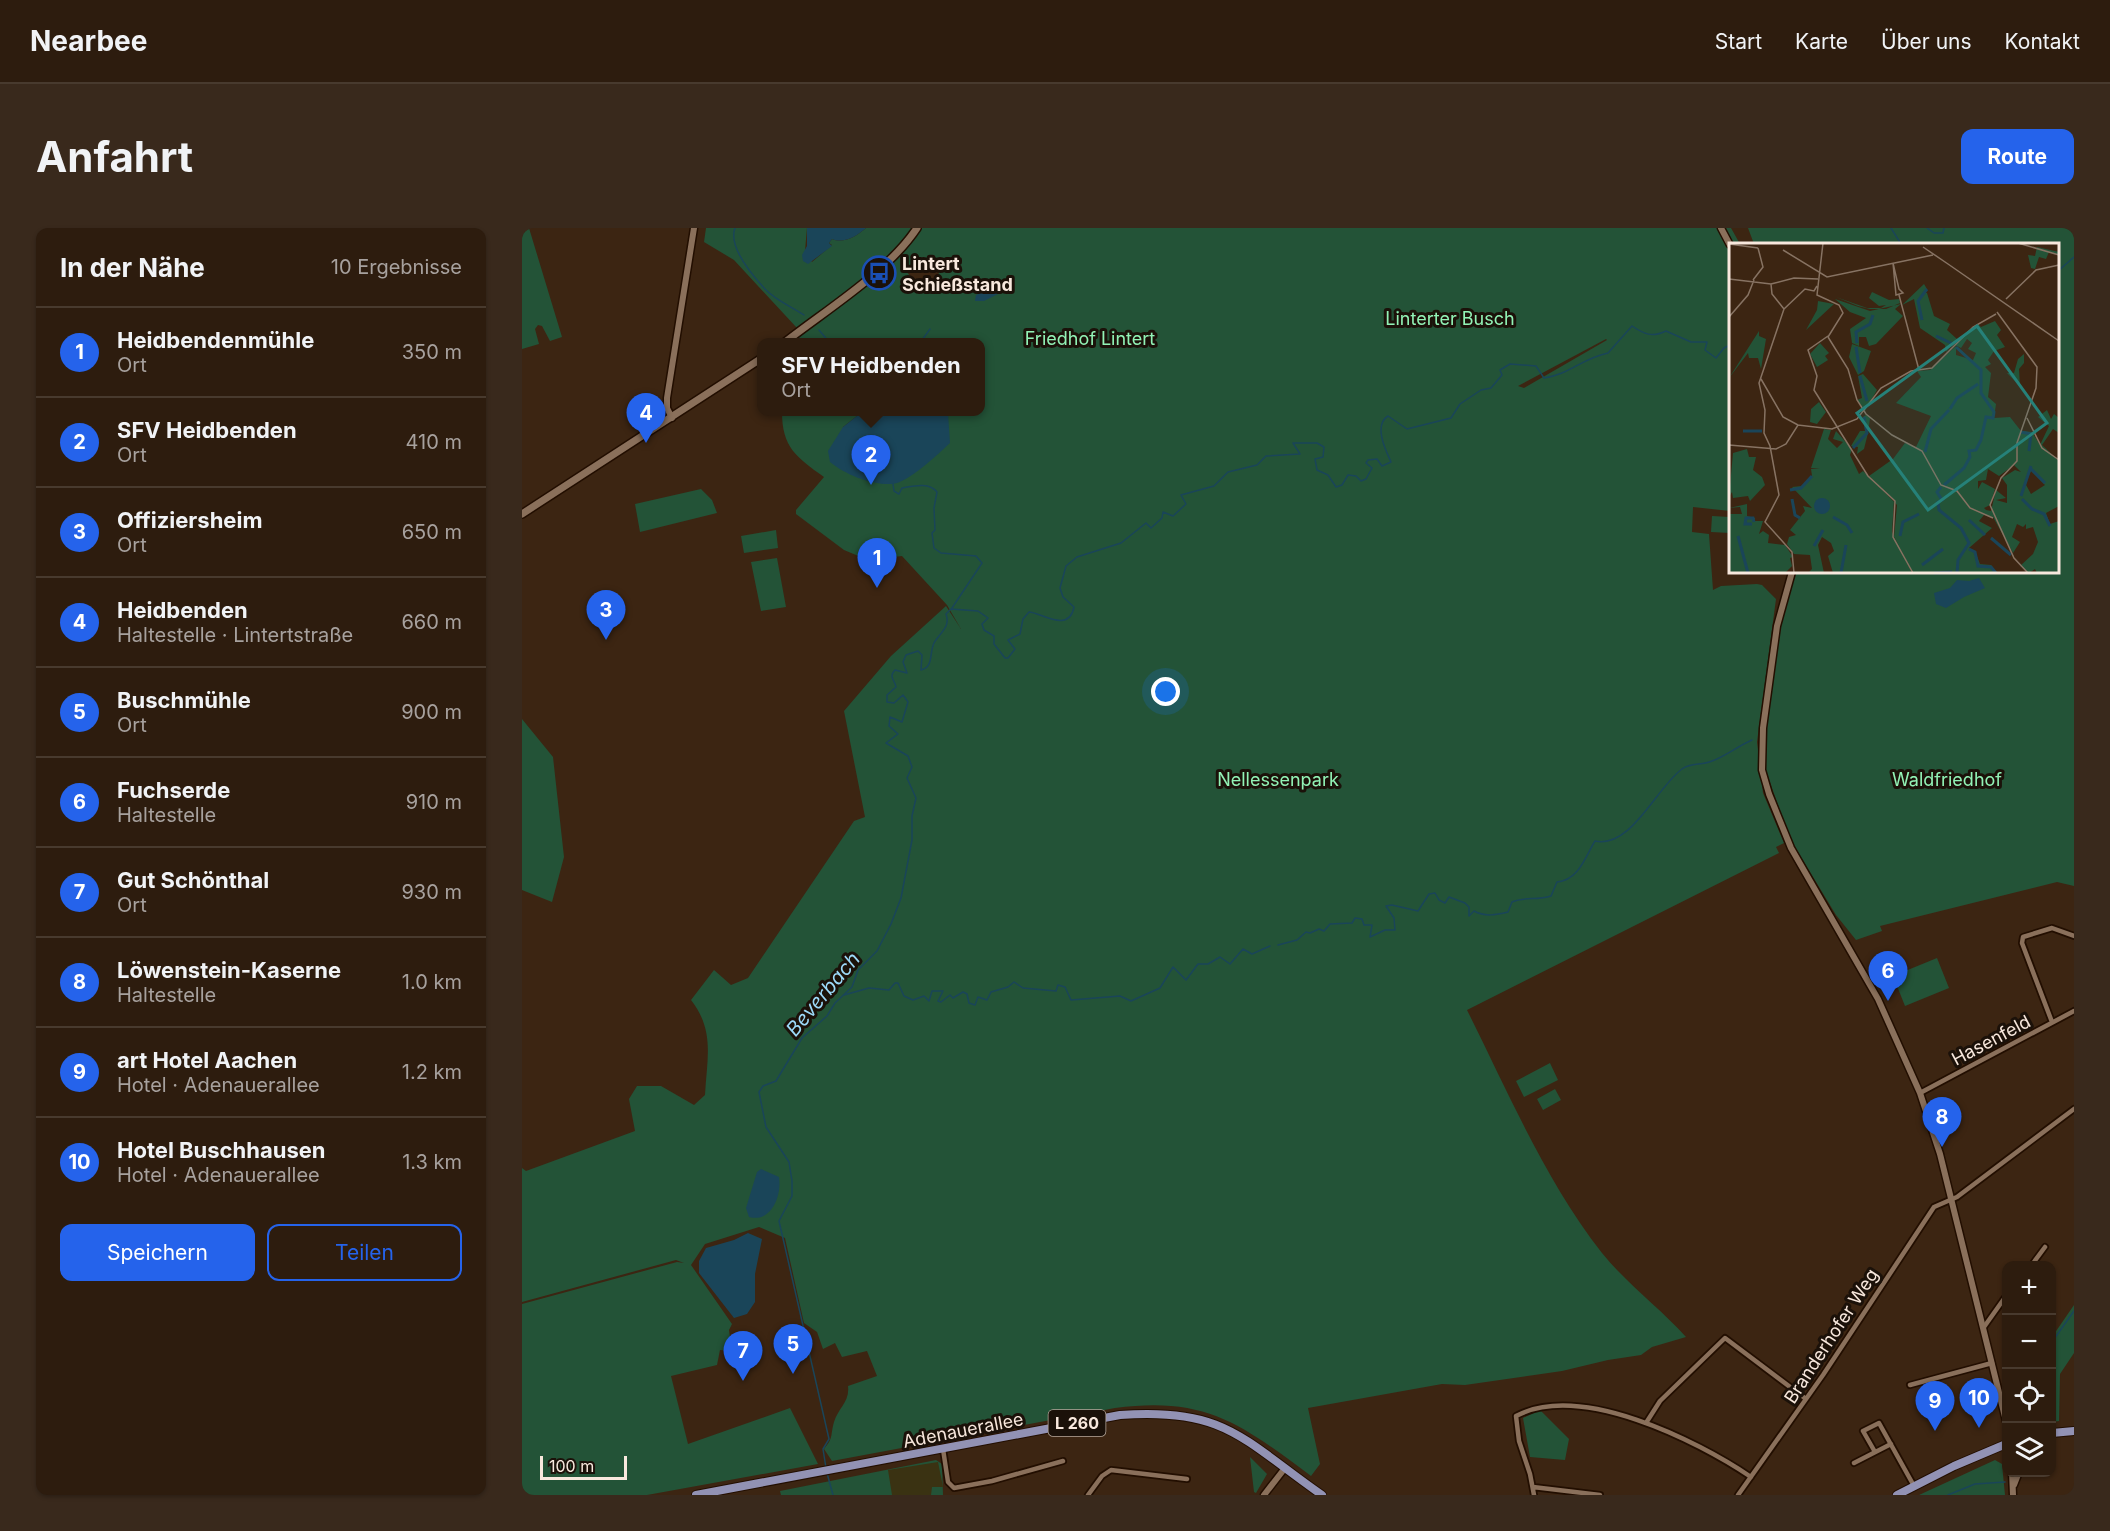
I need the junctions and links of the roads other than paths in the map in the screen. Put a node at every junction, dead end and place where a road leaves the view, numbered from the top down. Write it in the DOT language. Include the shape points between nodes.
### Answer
graph roads {
  1 [pos="694,228"];
  2 [pos="917,228"];
  3 [pos="1721,228"];
  4 [pos="1730,243"];
  5 [pos="789,338"];
  6 [pos="757,361"];
  7 [pos="672,418"];
  8 [pos="522,514"];
  9 [pos="1792,573"];
  10 [pos="2074,936"];
  11 [pos="2074,1011"];
  12 [pos="2052,1022"];
  13 [pos="1920,1093"];
  14 [pos="2074,1109"];
  15 [pos="1952,1200"];
  16 [pos="2045,1247"];
  17 [pos="2035,1261"];
  18 [pos="2002,1303"];
  19 [pos="1984,1327"];
  20 [pos="1992,1363"];
  21 [pos="1910,1385"];
  22 [pos="1806,1399"];
  23 [pos="2002,1402"];
  24 [pos="1646,1423"];
  25 [pos="2074,1431"];
  26 [pos="2056,1434"];
  27 [pos="1891,1444"];
  28 [pos="2002,1446"];
  29 [pos="943,1449"];
  30 [pos="1875,1452"];
  31 [pos="1063,1461"];
  32 [pos="1854,1463"];
  33 [pos="1285,1468"];
  34 [pos="1751,1477"];
  35 [pos="2012,1477"];
  36 [pos="2018,1477"];
  37 [pos="1187,1479"];
  38 [pos="1914,1486"];
  39 [pos="1533,1487"];
  40 [pos="2013,1492"];
  41 [pos="696,1495"];
  42 [pos="1088,1495"];
  43 [pos="1264,1495"];
  44 [pos="1322,1495"];
  45 [pos="1534,1495"];
  46 [pos="1600,1495"];
  47 [pos="1738,1495"];
  48 [pos="1897,1495"];
  1 -- 7 [label="street" via="668,398"];
  2 -- 5 [label="main road" via="906,244 876,270"];
  3 -- 4 [label="street"];
  6 -- 7 [label="main road"];
  7 -- 8 [label="main road"];
  9 -- 13 [label="street" via="1777,626 1763,728 1762,770 1791,848 1878,999"];
  10 -- 12 [label="street" via="2052,928 2023,937"];
  11 -- 12 [label="street, Hasenfeld"];
  12 -- 13 [label="street, Hasenfeld"];
  13 -- 15 [label="street"];
  14 -- 15 [label="street, Branderhofer Weg"];
  15 -- 19 [label="street"];
  15 -- 22 [label="street, Branderhofer Weg" via="1937,1204 1928,1215"];
  16 -- 17 [label="street"];
  18 -- 19 [label="street"];
  19 -- 20 [label="street"];
  20 -- 21 [label="street"];
  20 -- 23 [label="street"];
  22 -- 24 [label="street" via="1725,1338 1660,1401"];
  22 -- 34 [label="street, Branderhofer Weg"];
  24 -- 34 [label="street" via="1704,1448"];
  24 -- 39 [label="street" via="1554,1405 1516,1416"];
  25 -- 26 [label="main road"];
  27 -- 30 [label="street"];
  27 -- 30 [label="street" via="1879,1422 1863,1431"];
  27 -- 38 [label="street"];
  28 -- 38 [label="main road"];
  29 -- 31 [label="street" via="948,1482 954,1488"];
  29 -- 33 [label="main road, Adenauerallee / L 260" via="1120,1415 1184,1414 1226,1426"];
  29 -- 41 [label="main road, Adenauerallee / L 260"];
  30 -- 32 [label="street"];
  33 -- 43 [label="street"];
  33 -- 44 [label="main road, Adenauerallee / L 260"];
  34 -- 47 [label="street, Branderhofer Weg"];
  35 -- 40 [label="street"];
  36 -- 40 [label="street"];
  37 -- 42 [label="street" via="1111,1470"];
  38 -- 48 [label="main road"];
  39 -- 45 [label="street"];
  39 -- 46 [label="street"];
}
